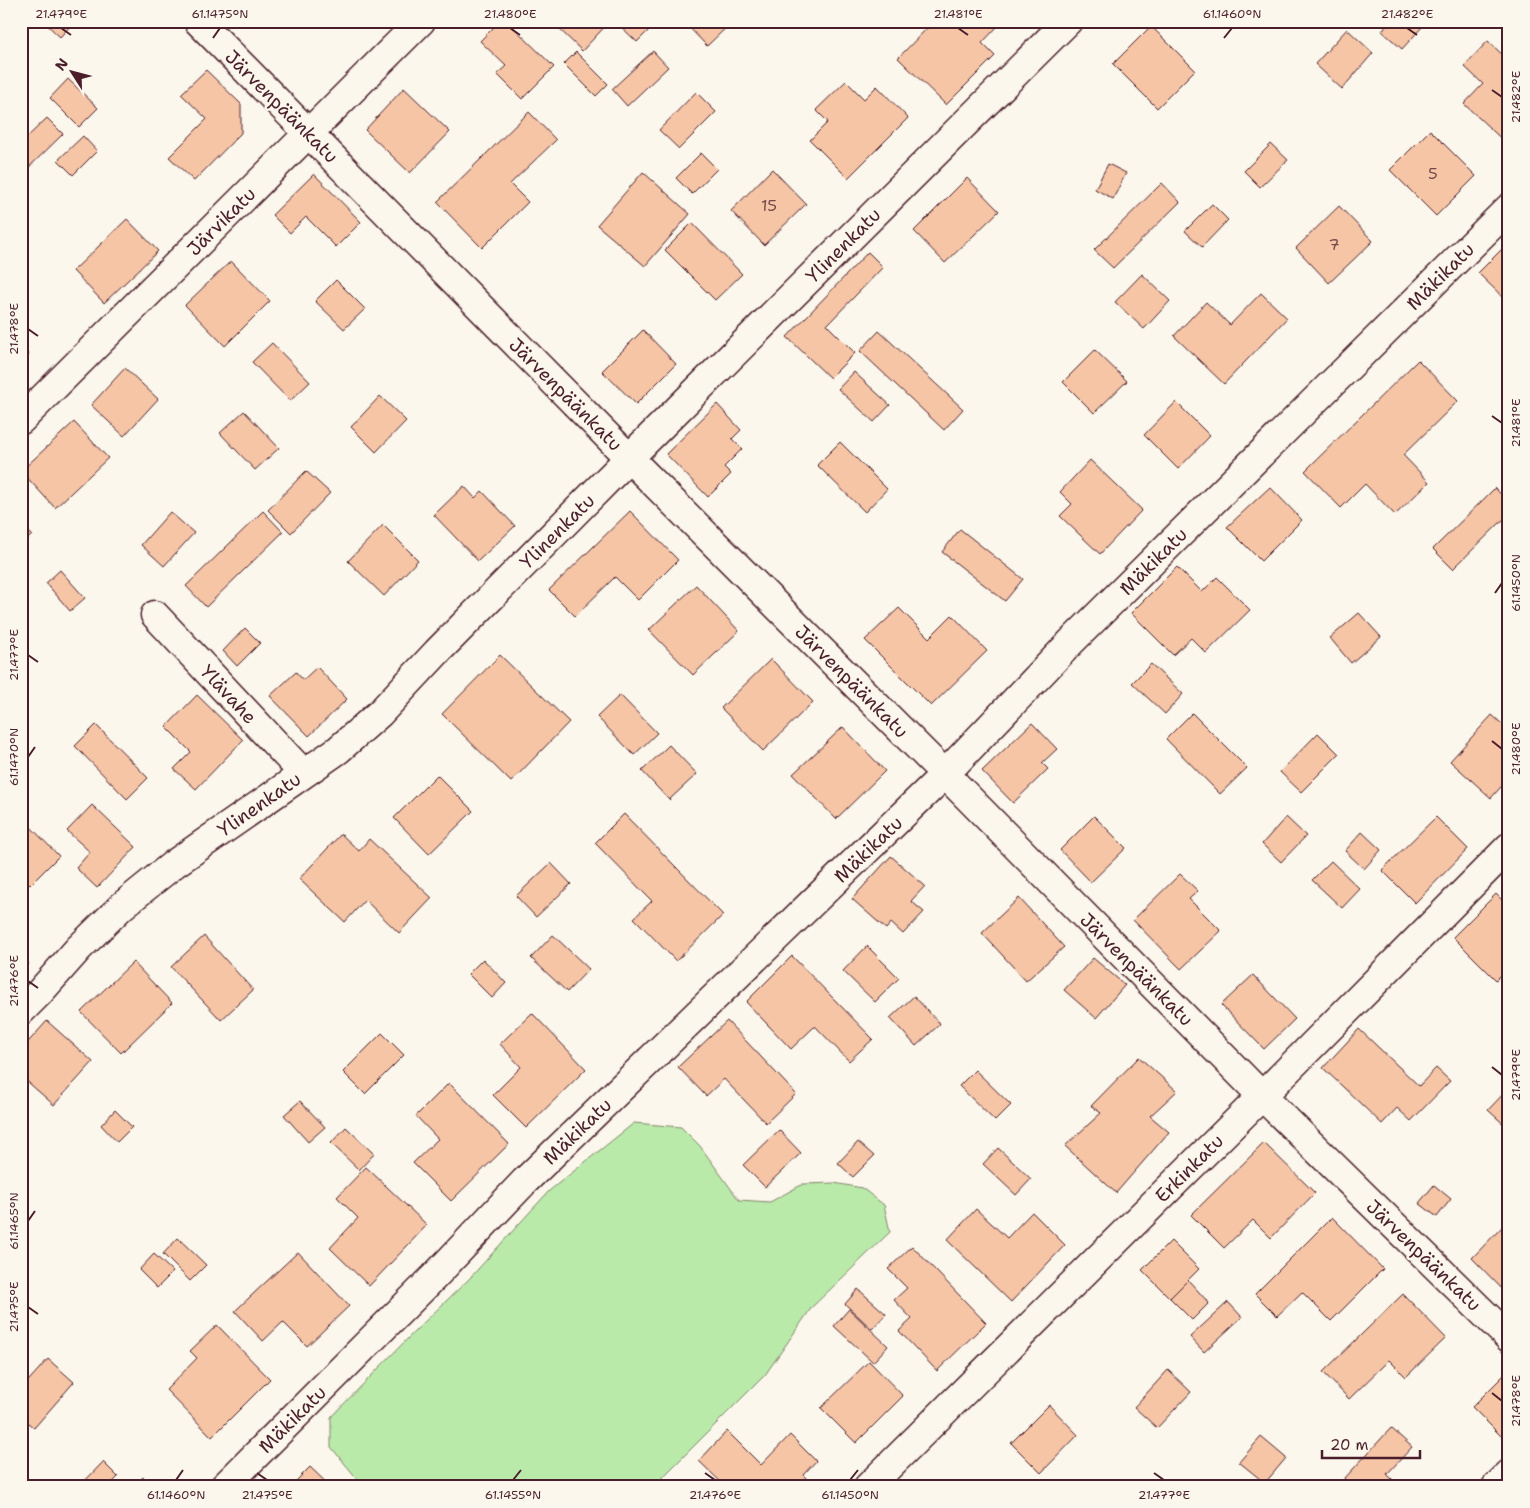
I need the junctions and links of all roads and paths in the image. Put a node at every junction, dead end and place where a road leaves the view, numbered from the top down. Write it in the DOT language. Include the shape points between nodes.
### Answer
graph roads {
  1 [pos="198,21"];
  2 [pos="421,21"];
  3 [pos="1068,21"];
  4 [pos="309,134"];
  5 [pos="1509,208"];
  6 [pos="21,420"];
  7 [pos="629,458"];
  8 [pos="155,615"];
  9 [pos="304,772"];
  10 [pos="945,774"];
  11 [pos="1509,847"];
  12 [pos="21,1011"];
  13 [pos="1262,1096"];
  14 [pos="1509,1338"];
  15 [pos="1509,1474"];
  16 [pos="224,1487"];
  17 [pos="868,1487"];
  18 [pos="1496,1487"];
  1 -- 4 [label="street, Järvenpäänkatu"];
  2 -- 4 [label="street, Järvikatu"];
  3 -- 7 [label="street, Ylinenkatu"];
  4 -- 6 [label="street, Järvikatu"];
  4 -- 7 [label="street, Järvenpäänkatu"];
  5 -- 10 [label="street, Mäkikatu" via="1071,642"];
  7 -- 9 [label="street, Ylinenkatu" via="380,713 338,750"];
  7 -- 10 [label="street, Järvenpäänkatu"];
  8 -- 9 [label="street, Ylävahe"];
  9 -- 12 [label="street, Ylinenkatu" via="174,864 122,906"];
  10 -- 13 [label="street, Järvenpäänkatu"];
  10 -- 16 [label="street, Mäkikatu" via="525,1181"];
  11 -- 13 [label="street, Erkinkatu"];
  13 -- 14 [label="street, Järvenpäänkatu"];
  13 -- 17 [label="street, Erkinkatu"];
  15 -- 18 [label="street"];
}
